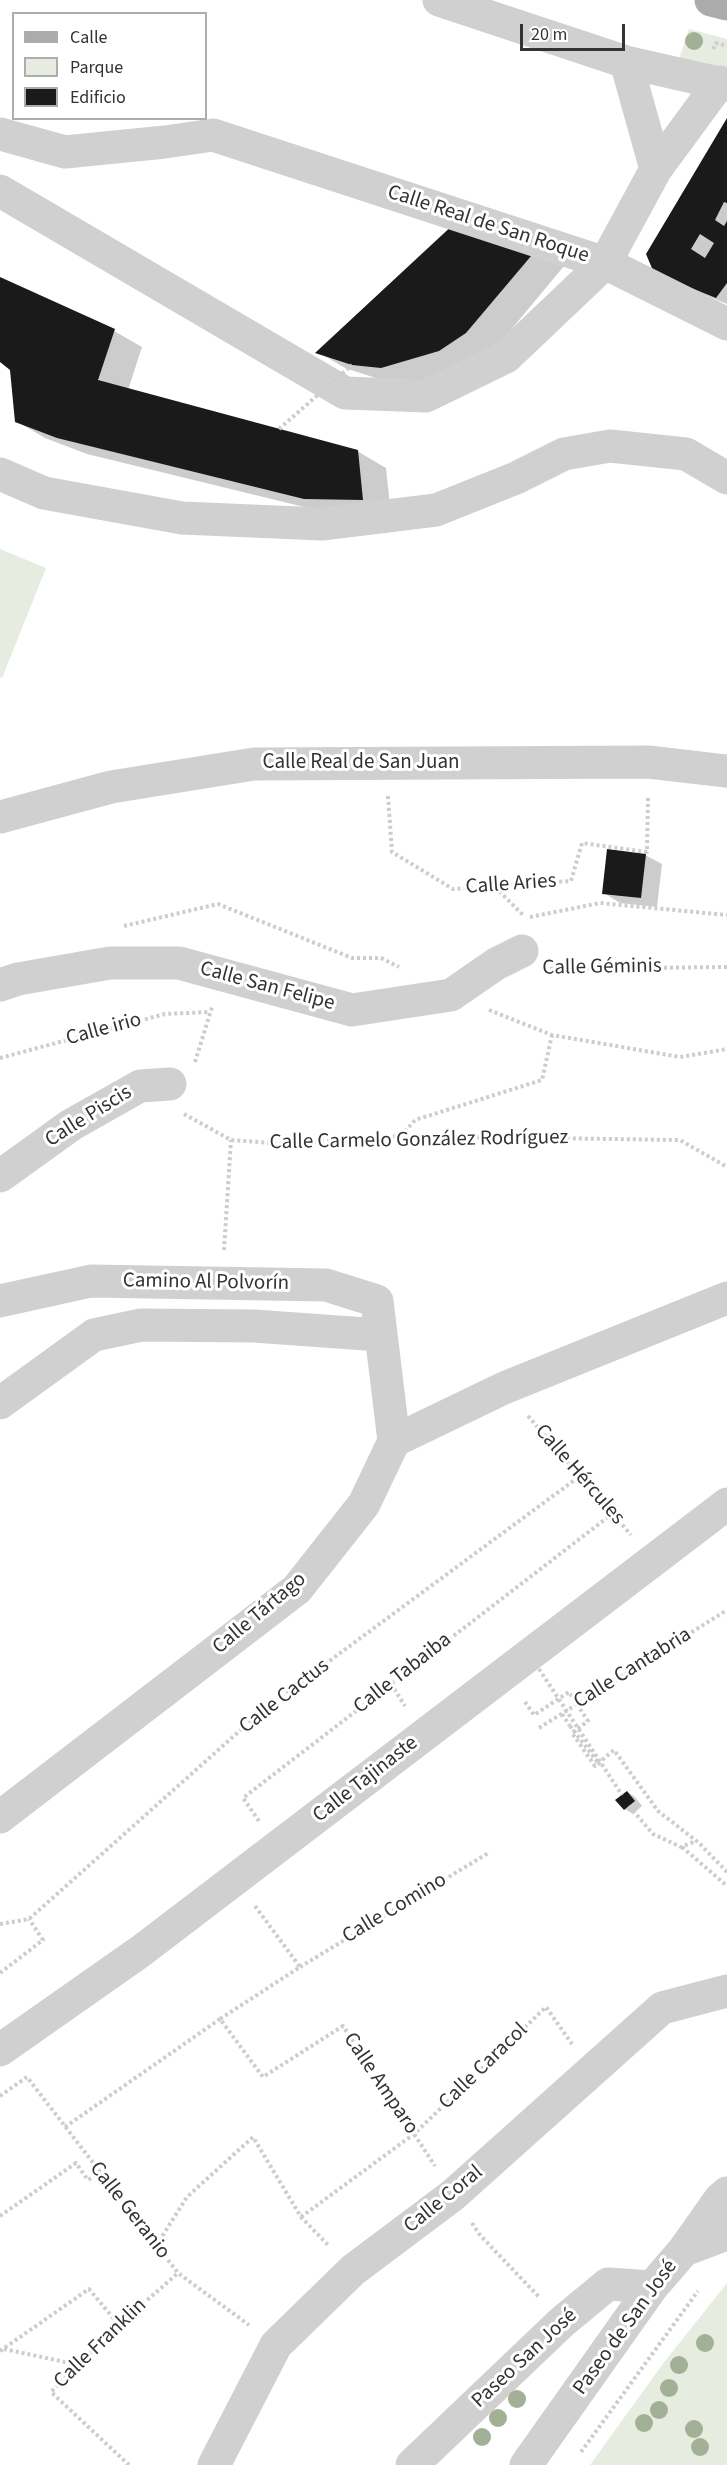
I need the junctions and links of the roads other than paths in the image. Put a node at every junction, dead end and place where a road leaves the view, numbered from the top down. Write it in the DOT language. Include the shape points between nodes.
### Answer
graph roads {
  1 [pos="439,0"];
  2 [pos="711,0"];
  3 [pos="727,4"];
  4 [pos="626,62"];
  5 [pos="723,84"];
  6 [pos="0,134"];
  7 [pos="644,170"];
  8 [pos="0,191"];
  9 [pos="605,263"];
  10 [pos="727,324"];
  11 [pos="0,474"];
  12 [pos="727,478"];
  13 [pos="727,771"];
  14 [pos="0,817"];
  15 [pos="522,951"];
  16 [pos="0,985"];
  17 [pos="170,1084"];
  18 [pos="0,1176"];
  19 [pos="727,1298"];
  20 [pos="0,1301"];
  21 [pos="380,1335"];
  22 [pos="0,1403"];
  23 [pos="394,1441"];
  24 [pos="727,1504"];
  25 [pos="0,1817"];
  26 [pos="727,1991"];
  27 [pos="0,2050"];
  28 [pos="727,2193"];
  29 [pos="727,2234"];
  30 [pos="684,2250"];
  31 [pos="652,2287"];
  32 [pos="213,2465"];
  33 [pos="412,2465"];
  34 [pos="526,2465"];
  1 -- 4 [label="street"];
  2 -- 3 [label="main road"];
  4 -- 5 [label="street"];
  4 -- 7 [label="street"];
  5 -- 7 [label="street"];
  6 -- 9 [label="street, Calle Real de San Roque" via="65,152 213,135"];
  7 -- 9 [label="street"];
  8 -- 9 [label="street, Calle Real de San Roque" via="345,393 426,396 506,357"];
  9 -- 10 [label="street"];
  11 -- 12 [label="street" via="44,493 182,518 322,524 436,510 564,454 610,446 686,454"];
  13 -- 14 [label="street, Calle Real de San Juan" via="648,762 254,764 111,787"];
  15 -- 16 [label="street, Calle San Felipe" via="451,995 352,1010 179,963 110,963"];
  17 -- 18 [label="street, Calle Piscis" via="140,1086 71,1125"];
  19 -- 23 [label="street" via="504,1388"];
  20 -- 21 [label="street, Camino Al Polvorín" via="91,1281 327,1285 377,1301"];
  21 -- 22 [label="street" via="254,1326 141,1325 94,1335"];
  21 -- 23 [label="street"];
  23 -- 25 [label="street, Calle Tártago" via="364,1504 297,1588"];
  24 -- 27 [label="street, Calle Tajinaste" via="141,1951"];
  26 -- 32 [label="street, Calle Coral" via="662,2008 453,2195 353,2270 276,2345"];
  28 -- 30 [label="street, Paseo de San José"];
  29 -- 30 [label="street"];
  30 -- 31 [label="street, Paseo de San José"];
  31 -- 33 [label="street, Paseo San José" via="608,2284 562,2322"];
  31 -- 34 [label="street, Paseo de San José"];
}
